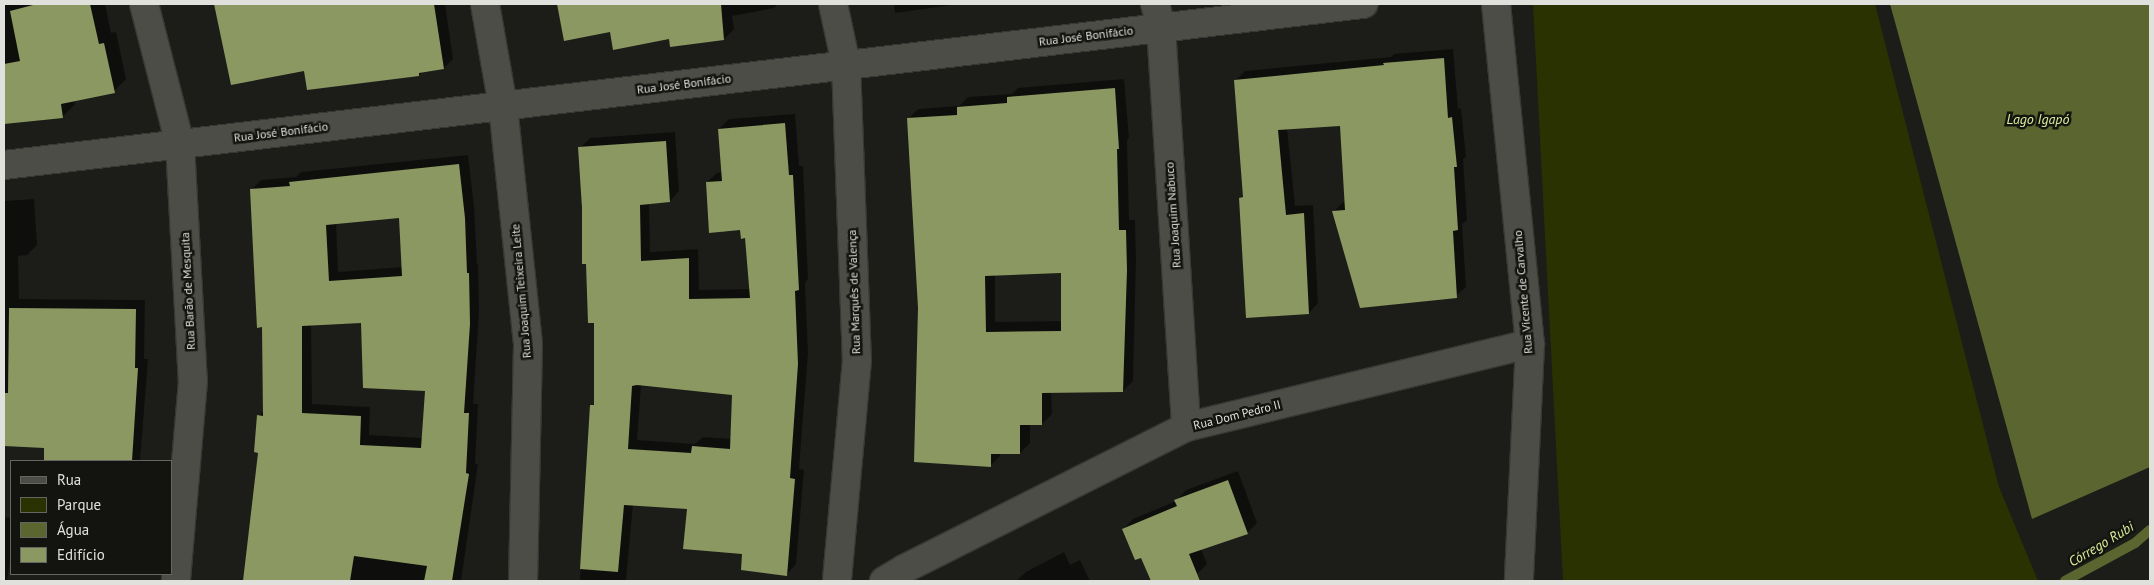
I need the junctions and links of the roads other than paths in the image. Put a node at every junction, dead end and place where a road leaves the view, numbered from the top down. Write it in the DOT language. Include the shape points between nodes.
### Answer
graph roads {
  1 [pos="144,4"];
  2 [pos="485,4"];
  3 [pos="833,4"];
  4 [pos="1363,4"];
  5 [pos="1496,4"];
  6 [pos="1158,15"];
  7 [pos="846,64"];
  8 [pos="503,106"];
  9 [pos="180,144"];
  10 [pos="4,165"];
  11 [pos="1530,344"];
  12 [pos="1186,428"];
  13 [pos="176,581"];
  14 [pos="523,581"];
  15 [pos="837,581"];
  16 [pos="884,581"];
  17 [pos="1519,581"];
  1 -- 9 [label="street, Rua Barão de Mesquita"];
  2 -- 8 [label="street, Rua Joaquim Teixeira Leite"];
  3 -- 7 [label="street, Rua Marquês de Valença"];
  4 -- 6 [label="street, Rua José Bonifácio"];
  5 -- 11 [label="street, Rua Vicente de Carvalho"];
  6 -- 7 [label="street, Rua José Bonifácio"];
  6 -- 12 [label="street, Rua Joaquim Nabuco"];
  7 -- 8 [label="street, Rua José Bonifácio"];
  7 -- 15 [label="street, Rua Marquês de Valença" via="857,360"];
  8 -- 9 [label="street, Rua José Bonifácio"];
  8 -- 14 [label="street, Rua Joaquim Teixeira Leite" via="528,344"];
  9 -- 10 [label="street, Rua José Bonifácio"];
  9 -- 13 [label="street, Rua Barão de Mesquita" via="192,381"];
  11 -- 12 [label="street, Rua Dom Pedro II"];
  11 -- 17 [label="street, Rua Vicente de Carvalho"];
  12 -- 16 [label="street, Rua Dom Pedro II"];
}
